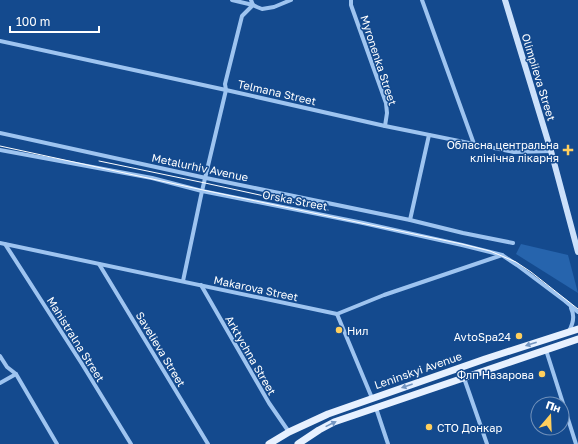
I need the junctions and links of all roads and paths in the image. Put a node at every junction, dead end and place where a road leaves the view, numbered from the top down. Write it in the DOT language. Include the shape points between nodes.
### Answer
graph roads {
  1 [pos="232,0"];
  2 [pos="291,0"];
  3 [pos="350,0"];
  4 [pos="422,0"];
  5 [pos="505,0"];
  6 [pos="252,2"];
  7 [pos="0,41"];
  8 [pos="226,90"];
  9 [pos="385,126"];
  10 [pos="0,133"];
  11 [pos="429,135"];
  12 [pos="474,144"];
  13 [pos="0,150"];
  14 [pos="551,151"];
  15 [pos="206,178"];
  16 [pos="202,190"];
  17 [pos="410,220"];
  18 [pos="0,243"];
  19 [pos="513,243"];
  20 [pos="5,244"];
  21 [pos="578,252"];
  22 [pos="502,255"];
  23 [pos="99,264"];
  24 [pos="183,281"];
  25 [pos="201,285"];
  26 [pos="570,305"];
  27 [pos="578,312"];
  28 [pos="337,314"];
  29 [pos="578,328"];
  30 [pos="568,333"];
  31 [pos="578,336"];
  32 [pos="578,339"];
  33 [pos="565,343"];
  34 [pos="546,350"];
  35 [pos="0,356"];
  36 [pos="16,374"];
  37 [pos="464,378"];
  38 [pos="0,383"];
  39 [pos="372,398"];
  40 [pos="376,408"];
  41 [pos="289,432"];
  42 [pos="57,444"];
  43 [pos="131,444"];
  44 [pos="208,444"];
  45 [pos="269,444"];
  46 [pos="298,444"];
  47 [pos="388,444"];
  48 [pos="487,444"];
  49 [pos="576,444"];
  1 -- 6 [label="street"];
  2 -- 6 [label="street" via="262,9 257,8"];
  3 -- 9 [label="street, Myronenka Street" via="386,103"];
  4 -- 12 [label="street"];
  5 -- 14 [label="main road, Olimpiieva Street"];
  6 -- 8 [label="street" via="242,16 225,84"];
  7 -- 8 [label="street, Telmana Street"];
  8 -- 9 [label="street, Telmana Street"];
  8 -- 15 [label="street"];
  9 -- 11 [label="street, Telmana Street"];
  10 -- 15 [label="street, Metalurhiv Avenue"];
  11 -- 12 [label="street, Telmana Street"];
  11 -- 17 [label="street"];
  12 -- 14 [label="street, Telmana Street" via="514,152"];
  13 -- 16 [label="street, Orska Street" via="152,178"];
  14 -- 21 [label="main road, Olimpiieva Street"];
  15 -- 16 [label="street"];
  15 -- 17 [label="street, Metalurhiv Avenue"];
  16 -- 22 [label="street, Orska Street" via="364,223"];
  16 -- 24 [label="street"];
  17 -- 19 [label="street, Metalurhiv Avenue"];
  18 -- 20 [label="street, Makarova Street"];
  20 -- 23 [label="street, Makarova Street"];
  20 -- 43 [label="street, Mahistralna Street"];
  22 -- 26 [label="street, Orska Street"];
  22 -- 28 [label="street"];
  23 -- 24 [label="street, Makarova Street"];
  23 -- 44 [label="street, Savelieva Street"];
  24 -- 25 [label="street, Makarova Street"];
  25 -- 28 [label="street, Makarova Street"];
  25 -- 41 [label="street, Arktychna Street" via="269,403"];
  26 -- 27 [label="street, Orska Street"];
  26 -- 30 [label="street" via="574,313"];
  28 -- 39 [label="street"];
  29 -- 30 [label="main road, Leninskyi Avenue"];
  30 -- 39 [label="main road, Leninskyi Avenue, one-way"];
  31 -- 33 [label="main road"];
  32 -- 33 [label="main road, Leninskyi Avenue"];
  33 -- 34 [label="main road, Leninskyi Avenue"];
  34 -- 37 [label="main road, Leninskyi Avenue"];
  34 -- 49 [label="street"];
  35 -- 36 [label="street" via="7,367"];
  36 -- 38 [label="street"];
  36 -- 42 [label="street"];
  37 -- 40 [label="main road, Leninskyi Avenue"];
  37 -- 48 [label="street"];
  39 -- 41 [label="main road, Leninskyi Avenue"];
  46 -- 40 [label="main road, Leninskyi Avenue, one-way" via="334,422"];
  40 -- 47 [label="street"];
  41 -- 45 [label="main road, Leninskyi Avenue"];
}
